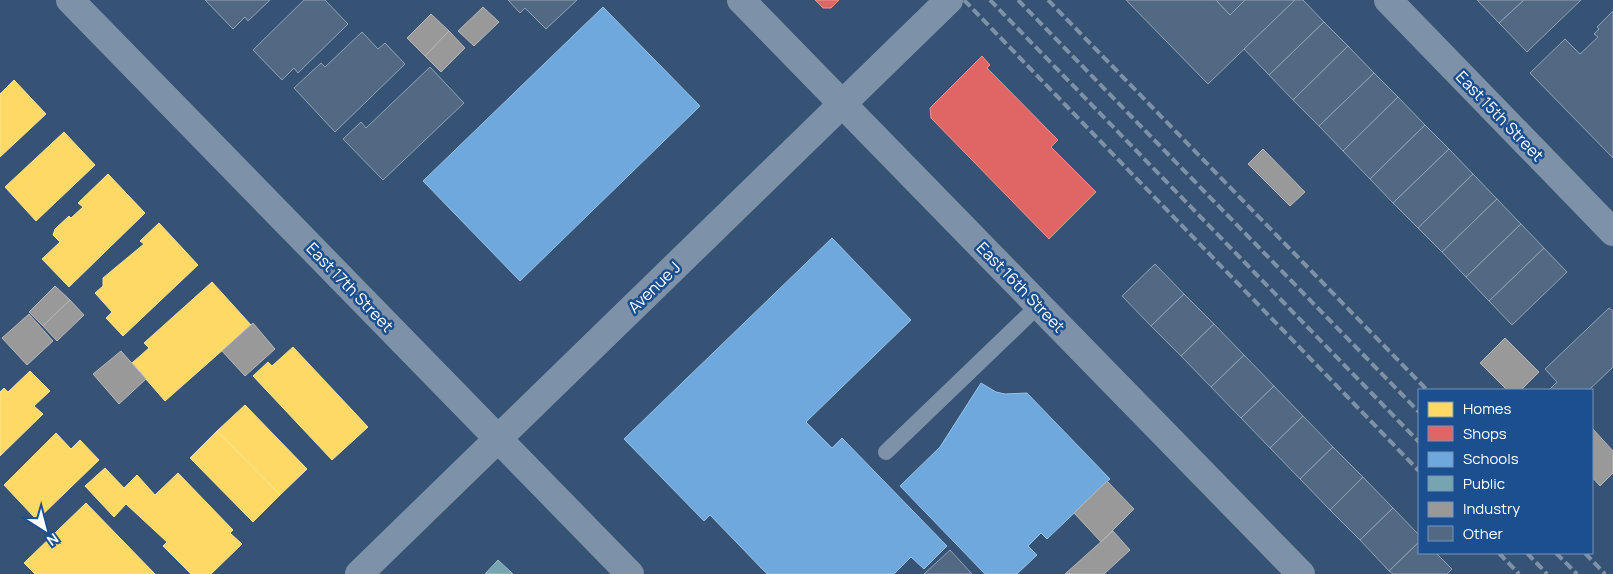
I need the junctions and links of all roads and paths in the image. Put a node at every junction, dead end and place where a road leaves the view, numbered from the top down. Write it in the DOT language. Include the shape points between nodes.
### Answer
graph roads {
  1 [pos="70,0"];
  2 [pos="741,0"];
  3 [pos="949,0"];
  4 [pos="1388,0"];
  5 [pos="842,103"];
  6 [pos="1613,232"];
  7 [pos="1039,305"];
  8 [pos="498,438"];
  9 [pos="886,452"];
  10 [pos="359,574"];
  11 [pos="630,574"];
  12 [pos="1301,574"];
  1 -- 8 [label="street, East 17th Street"];
  2 -- 5 [label="street, East 16th Street"];
  3 -- 5 [label="street, Avenue J"];
  4 -- 6 [label="street, East 15th Street"];
  5 -- 7 [label="street, East 16th Street"];
  5 -- 8 [label="street, Avenue J"];
  7 -- 9 [label="lane"];
  7 -- 12 [label="street, East 16th Street"];
  8 -- 10 [label="street, Avenue J"];
  8 -- 11 [label="street, East 17th Street"];
}
